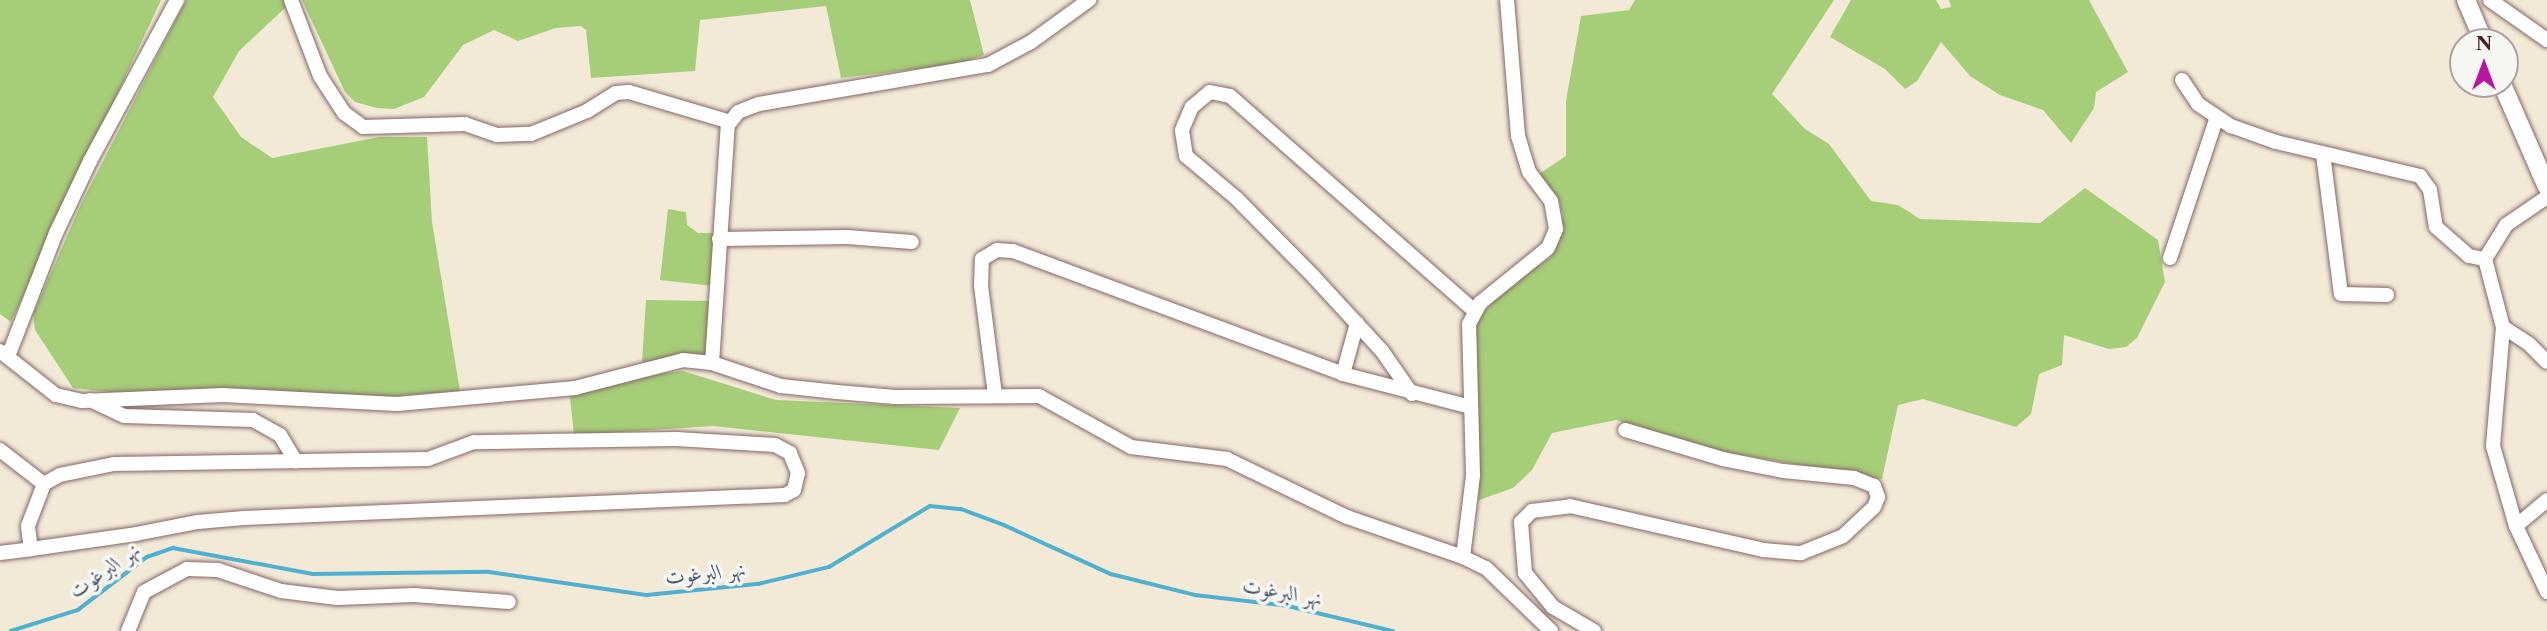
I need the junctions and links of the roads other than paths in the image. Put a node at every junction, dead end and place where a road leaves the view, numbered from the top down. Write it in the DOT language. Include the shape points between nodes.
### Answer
graph roads {
  1 [pos="177,0"];
  2 [pos="291,0"];
  3 [pos="1089,0"];
  4 [pos="1507,0"];
  5 [pos="2466,0"];
  6 [pos="2490,0"];
  7 [pos="1070,5"];
  8 [pos="2478,28"];
  9 [pos="2547,40"];
  10 [pos="2182,80"];
  11 [pos="2508,98"];
  12 [pos="2216,120"];
  13 [pos="730,122"];
  14 [pos="2323,154"];
  15 [pos="2547,187"];
  16 [pos="2547,197"];
  17 [pos="719,239"];
  18 [pos="912,242"];
  19 [pos="2170,258"];
  20 [pos="2485,259"];
  21 [pos="2387,295"];
  22 [pos="1475,310"];
  23 [pos="1357,323"];
  24 [pos="2503,327"];
  25 [pos="5,352"];
  26 [pos="2547,362"];
  27 [pos="712,363"];
  28 [pos="1342,374"];
  29 [pos="995,394"];
  30 [pos="1412,394"];
  31 [pos="90,400"];
  32 [pos="1471,407"];
  33 [pos="1625,430"];
  34 [pos="0,450"];
  35 [pos="296,462"];
  36 [pos="44,484"];
  37 [pos="2547,500"];
  38 [pos="2516,526"];
  39 [pos="30,549"];
  40 [pos="0,553"];
  41 [pos="1463,557"];
  42 [pos="2547,592"];
  43 [pos="509,602"];
  44 [pos="128,631"];
  45 [pos="1551,631"];
  46 [pos="1594,631"];
  1 -- 25 [label="street" via="85,173"];
  2 -- 13 [label="street" via="320,76 344,113 363,127 420,128 454,123 497,135 531,134 587,111 616,93 629,92"];
  3 -- 7 [label="street"];
  4 -- 22 [label="street" via="1518,136 1529,172 1551,201 1556,229 1548,248"];
  5 -- 8 [label="main road"];
  6 -- 9 [label="street"];
  7 -- 13 [label="street" via="1031,42 988,65 759,104 738,112"];
  10 -- 12 [label="street"];
  11 -- 15 [label="main road"];
  12 -- 14 [label="street"];
  12 -- 19 [label="street"];
  13 -- 17 [label="street"];
  14 -- 20 [label="street" via="2420,176 2430,190 2436,227 2443,236 2469,256"];
  14 -- 21 [label="street" via="2340,294"];
  16 -- 20 [label="street" via="2506,225"];
  17 -- 18 [label="street" via="847,237"];
  17 -- 27 [label="street"];
  20 -- 24 [label="street"];
  22 -- 23 [label="street" via="1230,96 1218,91 1200,98 1182,130 1186,156 1259,219"];
  22 -- 32 [label="street" via="1467,338"];
  23 -- 28 [label="street"];
  23 -- 30 [label="street"];
  24 -- 26 [label="street"];
  24 -- 38 [label="street" via="2493,446"];
  25 -- 31 [label="street" via="33,381 56,395"];
  27 -- 29 [label="street" via="781,386 895,397"];
  27 -- 31 [label="street" via="668,363 575,388 397,404 223,395"];
  28 -- 29 [label="street" via="1013,251 997,250 982,259 981,286"];
  28 -- 30 [label="street"];
  29 -- 41 [label="street" via="1051,399 1131,447 1227,459 1348,517"];
  30 -- 32 [label="street"];
  31 -- 35 [label="street" via="125,416 253,420 280,435"];
  32 -- 41 [label="street" via="1473,475"];
  33 -- 46 [label="street" via="1735,461 1854,478 1874,486 1878,497 1874,508 1843,536 1801,553 1763,550 1570,506 1532,511 1521,522 1525,573 1553,607"];
  34 -- 36 [label="street"];
  35 -- 36 [label="street" via="114,464 60,475"];
  35 -- 39 [label="street" via="434,459 474,442 676,439 775,445 790,453 798,473 794,491 785,495 244,518"];
  36 -- 39 [label="street" via="28,526"];
  37 -- 38 [label="street"];
  38 -- 42 [label="street"];
  39 -- 40 [label="street"];
  41 -- 45 [label="street" via="1486,568"];
  43 -- 44 [label="street" via="414,595 338,598 281,591 218,570 187,569 144,593"];
}
